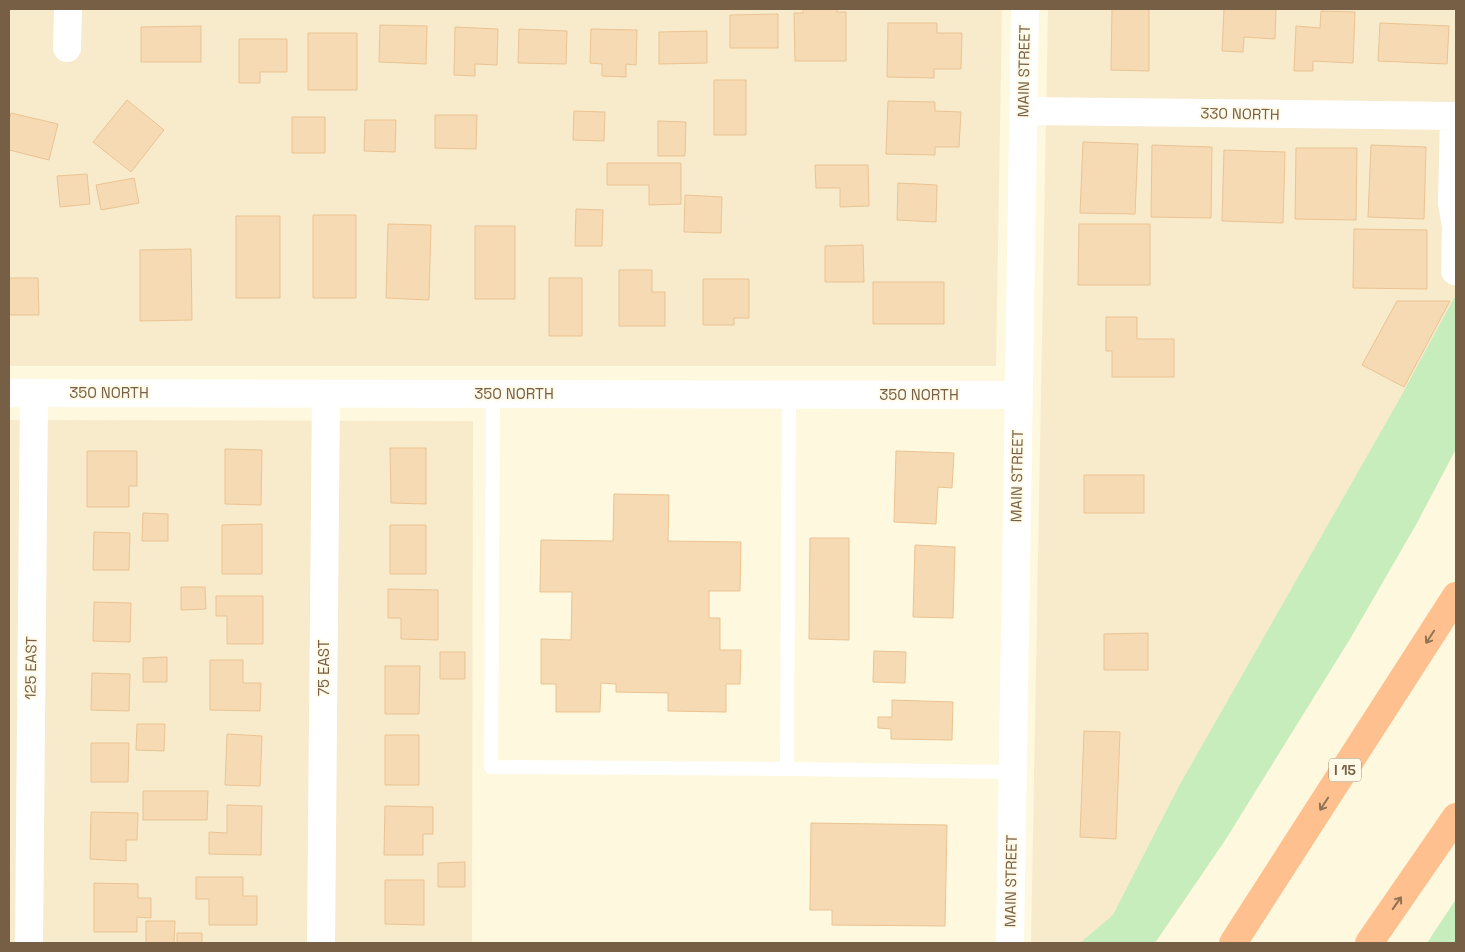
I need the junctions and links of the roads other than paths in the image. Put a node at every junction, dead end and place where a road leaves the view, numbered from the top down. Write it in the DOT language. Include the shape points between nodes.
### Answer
graph roads {
  1 [pos="68,9"];
  2 [pos="1025,9"];
  3 [pos="67,48"];
  4 [pos="1024,112"];
  5 [pos="1455,116"];
  6 [pos="1455,271"];
  7 [pos="22,393"];
  8 [pos="326,394"];
  9 [pos="493,394"];
  10 [pos="789,394"];
  11 [pos="1019,395"];
  12 [pos="1456,596"];
  13 [pos="787,768"];
  14 [pos="1012,772"];
  15 [pos="1456,817"];
  16 [pos="29,943"];
  17 [pos="322,943"];
  18 [pos="1010,943"];
  19 [pos="1233,943"];
  20 [pos="1369,943"];
  1 -- 3 [label="street"];
  2 -- 4 [label="street, MAIN STREET"];
  4 -- 5 [label="street, 330 NORTH"];
  4 -- 11 [label="street, MAIN STREET"];
  5 -- 6 [label="street" via="1452,203 1456,226"];
  7 -- 8 [label="street, 350 NORTH"];
  7 -- 16 [label="street, 125 EAST"];
  8 -- 9 [label="street, 350 NORTH"];
  8 -- 17 [label="street, 75 EAST"];
  9 -- 10 [label="street, 350 NORTH"];
  9 -- 13 [label="lane" via="491,767"];
  10 -- 11 [label="street, 350 NORTH"];
  10 -- 13 [label="lane"];
  11 -- 14 [label="street, MAIN STREET"];
  12 -- 19 [label="highway, I 15, one-way"];
  13 -- 14 [label="lane"];
  14 -- 18 [label="street, MAIN STREET"];
  20 -- 15 [label="highway, one-way"];
}
